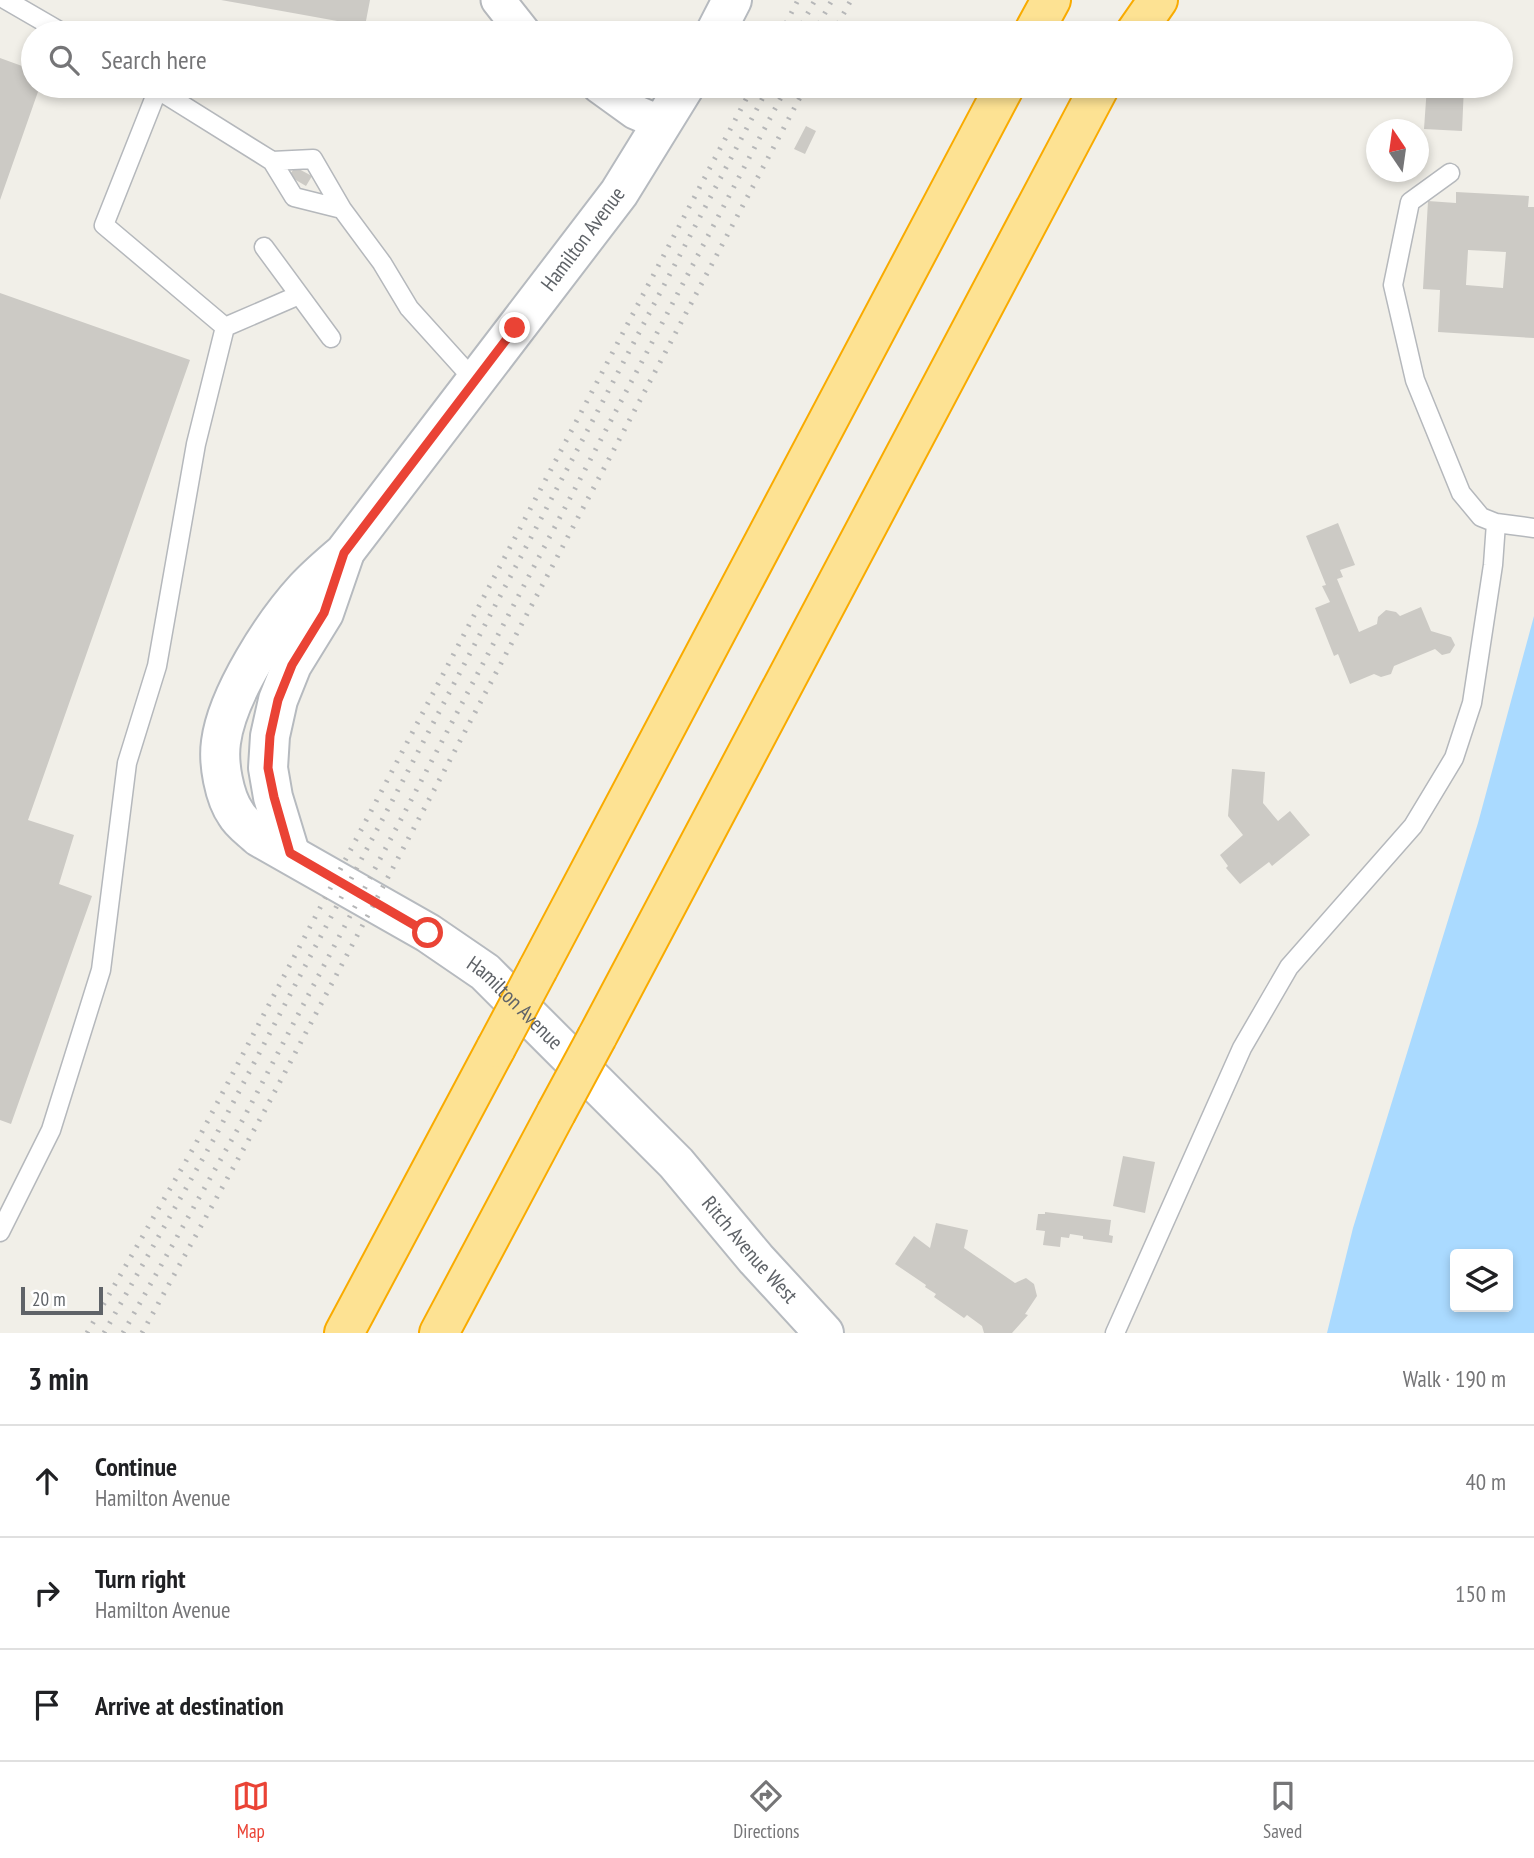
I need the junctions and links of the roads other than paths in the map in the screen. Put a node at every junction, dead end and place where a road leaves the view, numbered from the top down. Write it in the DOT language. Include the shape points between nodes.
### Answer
graph roads {
  1 [pos="6,0"];
  2 [pos="498,0"];
  3 [pos="732,0"];
  4 [pos="1051,0"];
  5 [pos="1145,0"];
  6 [pos="1158,0"];
  7 [pos="42,21"];
  8 [pos="515,21"];
  9 [pos="721,21"];
  10 [pos="1040,21"];
  11 [pos="1134,21"];
  12 [pos="1143,21"];
  13 [pos="151,98"];
  14 [pos="171,98"];
  15 [pos="615,98"];
  16 [pos="678,98"];
  17 [pos="999,98"];
  18 [pos="1094,98"];
  19 [pos="663,124"];
  20 [pos="272,160"];
  21 [pos="1450,173"];
  22 [pos="342,209"];
  23 [pos="264,247"];
  24 [pos="299,295"];
  25 [pos="225,327"];
  26 [pos="331,338"];
  27 [pos="474,380"];
  28 [pos="1496,523"];
  29 [pos="1534,528"];
  30 [pos="676,1163"];
  31 [pos="0,1232"];
  32 [pos="344,1333"];
  33 [pos="439,1333"];
  34 [pos="824,1333"];
  35 [pos="1115,1333"];
  1 -- 7 [label="lane"];
  2 -- 8 [label="street"];
  3 -- 9 [label="main road"];
  4 -- 10 [label="highway"];
  5 -- 11 [label="highway"];
  6 -- 12 [label="highway"];
  13 -- 25 [label="lane" via="104,225"];
  14 -- 20 [label="lane"];
  15 -- 19 [label="street"];
  16 -- 19 [label="main road, Hamilton Avenue"];
  17 -- 32 [label="highway, bridge"];
  18 -- 33 [label="highway, bridge"];
  19 -- 27 [label="main road, Hamilton Avenue" via="619,193"];
  20 -- 22 [label="lane" via="294,197"];
  20 -- 22 [label="lane" via="313,159"];
  21 -- 28 [label="lane" via="1410,202 1393,285 1415,380 1461,493 1481,517"];
  22 -- 27 [label="lane" via="409,308"];
  23 -- 24 [label="lane"];
  24 -- 25 [label="lane"];
  24 -- 26 [label="lane"];
  25 -- 31 [label="lane" via="195,444 157,666 127,763 101,970 51,1130"];
  27 -- 30 [label="main road, Hamilton Avenue" via="344,553 305,588 274,628 243,679 221,740 225,787 236,815 259,837 428,933 485,972"];
  28 -- 29 [label="lane"];
  28 -- 35 [label="lane" via="1472,703 1454,758 1413,826 1289,967 1242,1048"];
  30 -- 34 [label="main road, Ritch Avenue West"];
}
